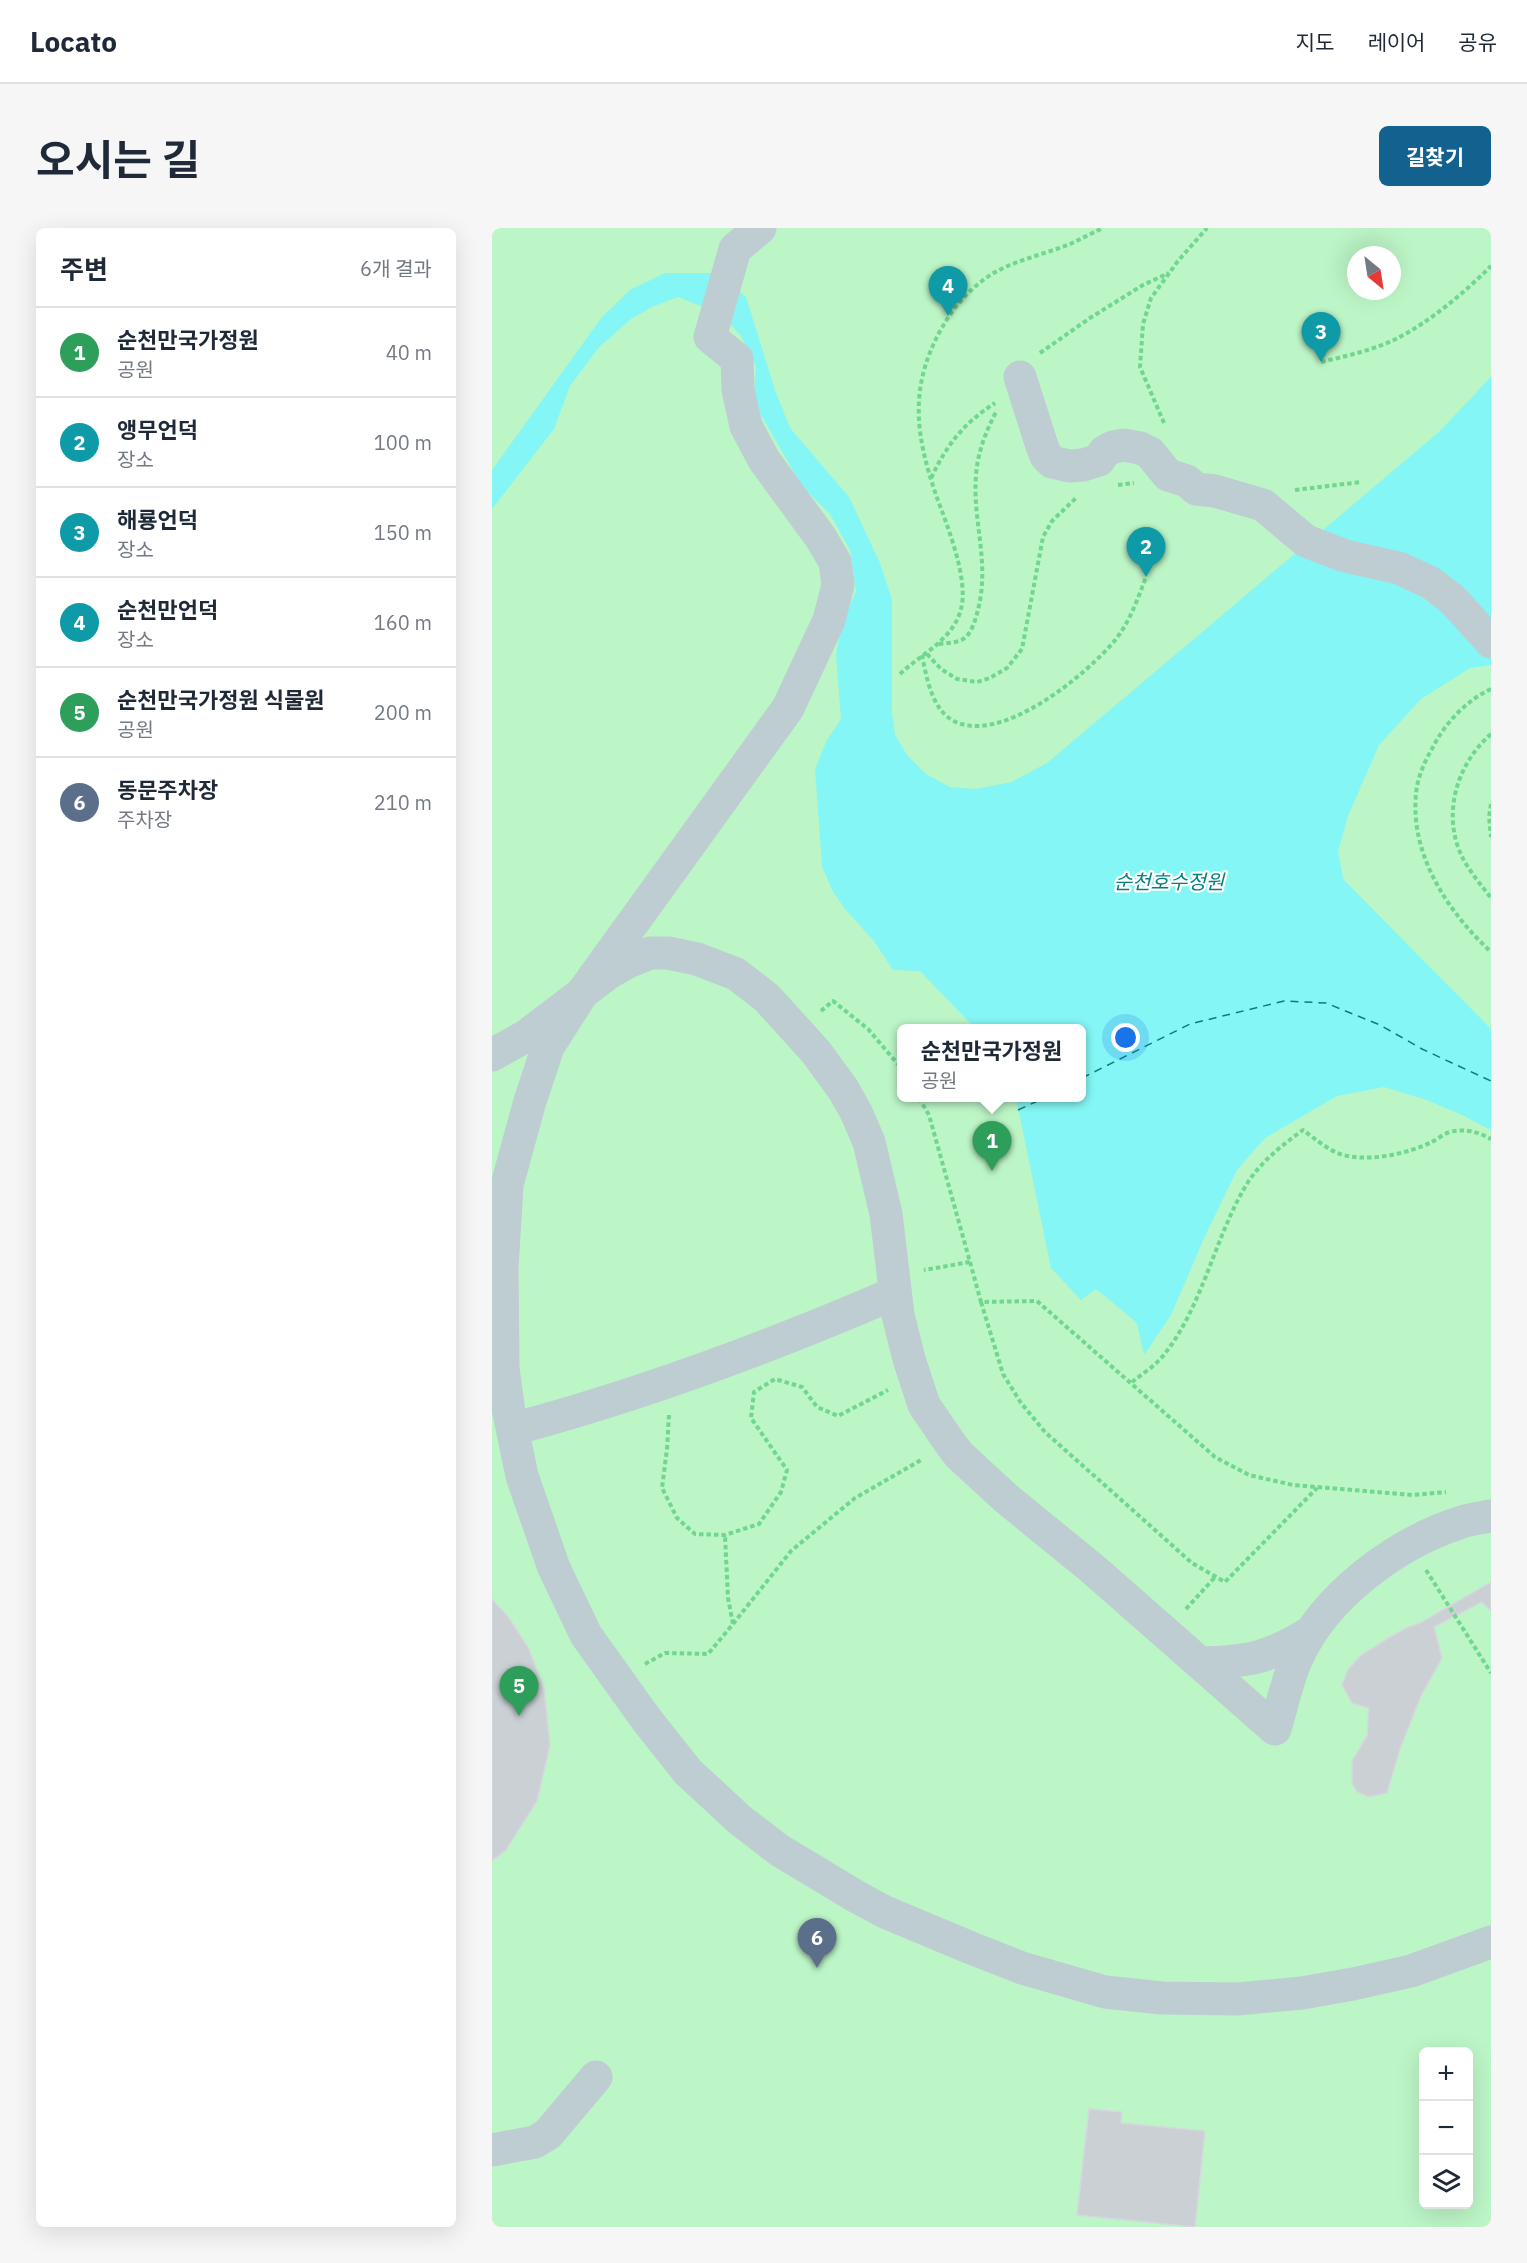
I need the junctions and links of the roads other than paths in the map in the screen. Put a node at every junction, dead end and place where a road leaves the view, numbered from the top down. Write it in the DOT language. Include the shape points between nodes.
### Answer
graph roads {
  1 [pos="760,228"];
  2 [pos="1011,387"];
  3 [pos="1491,642"];
  4 [pos="583,992"];
  5 [pos="492,1055"];
  6 [pos="894,1284"];
  7 [pos="513,1429"];
  8 [pos="1491,1516"];
  9 [pos="1311,1632"];
  10 [pos="1200,1663"];
  11 [pos="1491,1942"];
  12 [pos="596,2078"];
  13 [pos="492,2150"];
  1 -- 4 [label="street" via="735,249 710,338 737,359 738,390 747,426 764,460 835,562 838,585 829,620 788,708"];
  2 -- 3 [label="street" via="1052,462 1083,465 1099,460 1113,447 1140,448 1150,453 1168,475 1197,489 1263,505 1306,541 1345,556 1399,568 1431,583 1453,600"];
  4 -- 5 [label="street"];
  4 -- 6 [label="street" via="628,962 650,953 668,953 736,974 767,998 816,1052 856,1112 869,1142 886,1214"];
  4 -- 7 [label="street" via="548,1047 507,1185 502,1368"];
  6 -- 7 [label="street" via="792,1337 672,1381"];
  6 -- 10 [label="street" via="898,1315 924,1405 959,1455"];
  7 -- 11 [label="street" via="522,1476 554,1568 586,1635 646,1719 688,1772 740,1820 779,1851 885,1912 1022,1968 1105,1992 1162,1998 1237,1999 1302,1993 1411,1971"];
  8 -- 9 [label="street" via="1460,1523 1411,1545 1371,1570 1335,1601"];
  9 -- 10 [label="street" via="1262,1657"];
  9 -- 10 [label="street" via="1296,1660 1275,1729"];
  12 -- 13 [label="street" via="548,2134 535,2142"];
}
